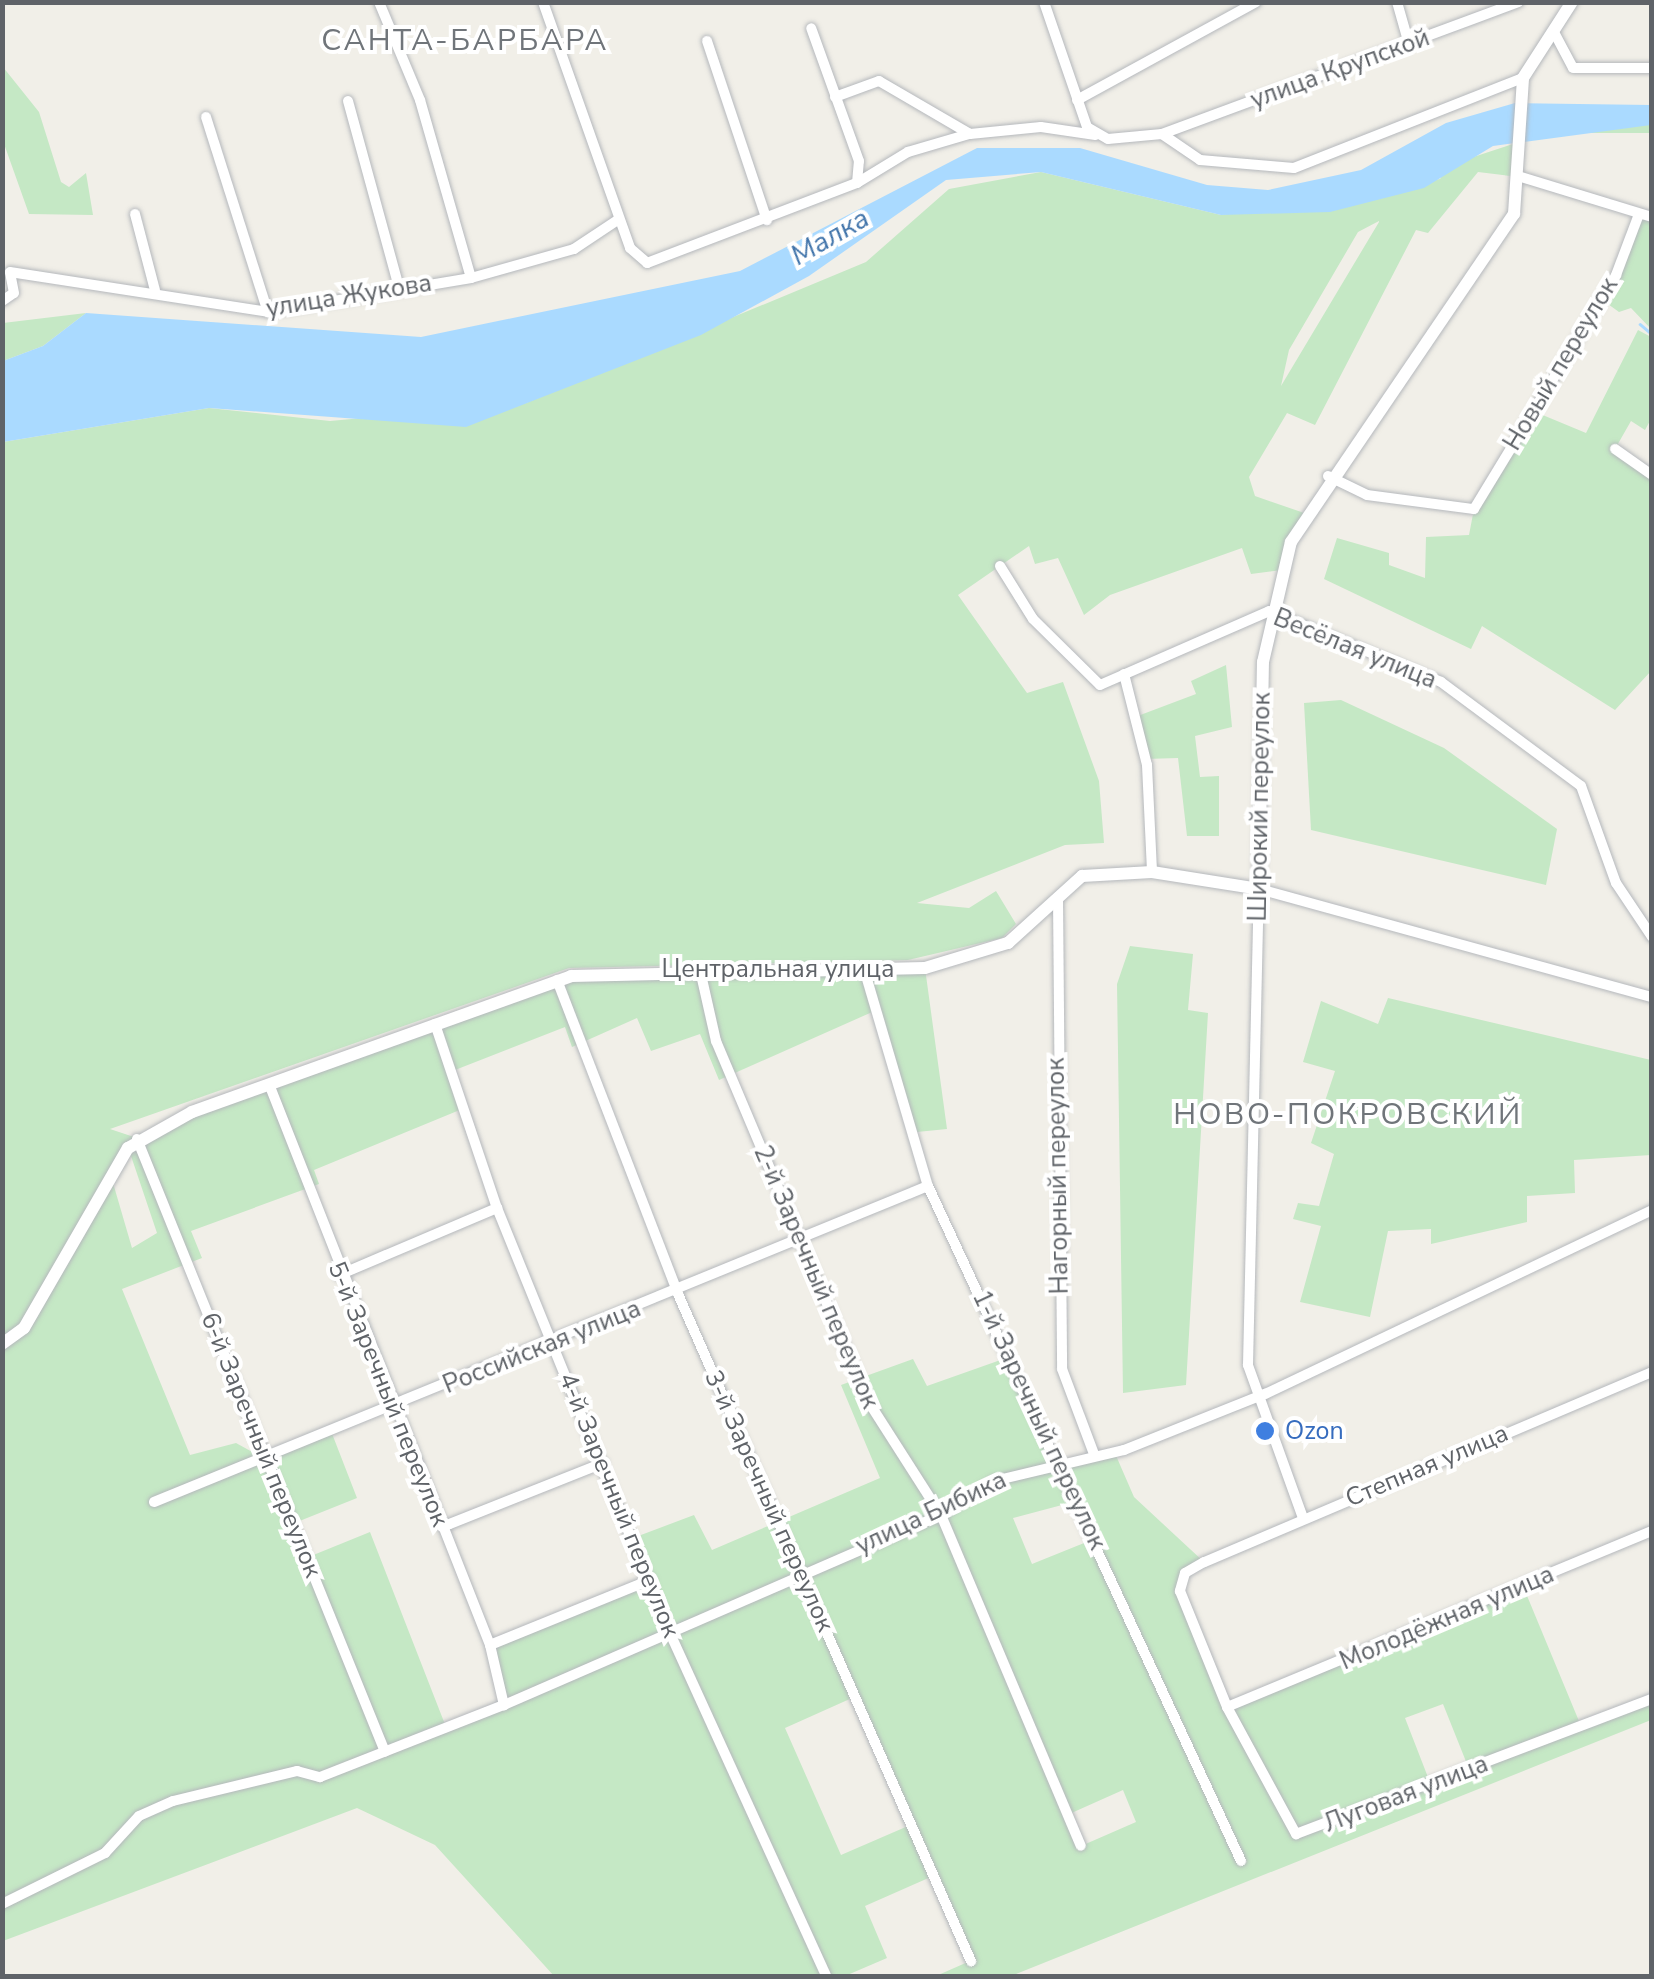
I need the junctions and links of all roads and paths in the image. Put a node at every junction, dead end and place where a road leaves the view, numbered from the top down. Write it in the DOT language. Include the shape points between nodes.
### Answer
graph roads {
  1 [pos="379,2"];
  2 [pos="544,2"];
  3 [pos="1044,2"];
  4 [pos="1256,2"];
  5 [pos="1397,2"];
  6 [pos="1518,2"];
  7 [pos="1572,2"];
  8 [pos="811,28"];
  9 [pos="1555,34"];
  10 [pos="707,41"];
  11 [pos="1409,44"];
  12 [pos="1652,68"];
  13 [pos="1523,78"];
  14 [pos="835,97"];
  15 [pos="1077,100"];
  16 [pos="348,101"];
  17 [pos="206,118"];
  18 [pos="1091,131"];
  19 [pos="970,134"];
  20 [pos="1162,134"];
  21 [pos="1522,177"];
  22 [pos="857,183"];
  23 [pos="135,214"];
  24 [pos="1639,214"];
  25 [pos="1652,218"];
  26 [pos="619,219"];
  27 [pos="767,220"];
  28 [pos="471,278"];
  29 [pos="399,288"];
  30 [pos="156,290"];
  31 [pos="2,301"];
  32 [pos="268,312"];
  33 [pos="1615,449"];
  34 [pos="1652,475"];
  35 [pos="1328,476"];
  36 [pos="1000,566"];
  37 [pos="1269,610"];
  38 [pos="1124,674"];
  39 [pos="1152,872"];
  40 [pos="1259,890"];
  41 [pos="1058,891"];
  42 [pos="1652,938"];
  43 [pos="864,969"];
  44 [pos="700,970"];
  45 [pos="556,980"];
  46 [pos="1652,997"];
  47 [pos="436,1024"];
  48 [pos="268,1084"];
  49 [pos="137,1138"];
  50 [pos="928,1186"];
  51 [pos="497,1208"];
  52 [pos="1652,1210"];
  53 [pos="800,1242"];
  54 [pos="340,1275"];
  55 [pos="678,1294"];
  56 [pos="553,1341"];
  57 [pos="2,1344"];
  58 [pos="1652,1372"];
  59 [pos="1265,1394"];
  60 [pos="394,1406"];
  61 [pos="1094,1454"];
  62 [pos="264,1459"];
  63 [pos="602,1463"];
  64 [pos="1060,1464"];
  65 [pos="154,1502"];
  66 [pos="941,1515"];
  67 [pos="1303,1518"];
  68 [pos="442,1527"];
  69 [pos="1652,1531"];
  70 [pos="796,1573"];
  71 [pos="650,1580"];
  72 [pos="669,1631"];
  73 [pos="490,1645"];
  74 [pos="1652,1699"];
  75 [pos="504,1705"];
  76 [pos="1227,1708"];
  77 [pos="385,1752"];
  78 [pos="1081,1846"];
  79 [pos="1241,1861"];
  80 [pos="2,1904"];
  81 [pos="971,1961"];
  82 [pos="826,1976"];
  1 -- 28 [label="street" via="420,100"];
  2 -- 26 [label="street"];
  3 -- 15 [label="street"];
  4 -- 15 [label="street"];
  5 -- 11 [label="street"];
  6 -- 11 [label="street, улица Крупской"];
  7 -- 9 [label="street"];
  8 -- 14 [label="street"];
  9 -- 12 [label="street" via="1573,68"];
  9 -- 13 [label="street"];
  10 -- 27 [label="street"];
  11 -- 20 [label="street, улица Крупской"];
  13 -- 20 [label="street" via="1294,168 1200,160"];
  13 -- 21 [label="street, Широкий переулок"];
  14 -- 19 [label="street" via="879,80"];
  14 -- 22 [label="street" via="859,161"];
  15 -- 18 [label="street"];
  16 -- 29 [label="street"];
  17 -- 32 [label="street"];
  18 -- 19 [label="street" via="1042,127"];
  18 -- 20 [label="street"];
  19 -- 22 [label="street" via="908,152"];
  21 -- 24 [label="street"];
  21 -- 35 [label="street, Широкий переулок" via="1514,214"];
  22 -- 27 [label="street"];
  23 -- 30 [label="street"];
  24 -- 25 [label="street"];
  24 -- 35 [label="street, Новый переулок" via="1616,275 1474,510 1366,495"];
  26 -- 27 [label="street" via="630,248 647,263"];
  26 -- 28 [label="street, улица Жукова" via="574,249"];
  28 -- 29 [label="street, улица Жукова"];
  29 -- 32 [label="street, улица Жукова"];
  30 -- 31 [label="street, улица Жукова" via="10,272 14,294"];
  30 -- 32 [label="street, улица Жукова"];
  33 -- 34 [label="street"];
  35 -- 37 [label="street, Широкий переулок" via="1291,542"];
  36 -- 38 [label="street" via="1033,620 1100,685"];
  37 -- 38 [label="street, Весёлая улица"];
  37 -- 40 [label="street, Широкий переулок"];
  37 -- 42 [label="street, Весёлая улица" via="1441,682 1581,786 1616,883"];
  38 -- 39 [label="street" via="1147,765"];
  39 -- 40 [label="street, Центральная улица"];
  39 -- 41 [label="street, Центральная улица" via="1082,876"];
  40 -- 46 [label="street, Центральная улица"];
  40 -- 59 [label="street, Широкий переулок" via="1248,1365"];
  41 -- 43 [label="street, Центральная улица" via="1000,946 943,965"];
  41 -- 61 [label="street, Нагорный переулок" via="1062,1369"];
  43 -- 44 [label="street, Центральная улица"];
  43 -- 50 [label="street, 1-й Заречный переулок"];
  44 -- 45 [label="street, Центральная улица"];
  44 -- 53 [label="street, 2-й Заречный переулок" via="716,1041"];
  45 -- 47 [label="street, Центральная улица"];
  45 -- 55 [label="street, 3-й Заречный переулок"];
  47 -- 48 [label="street, Центральная улица"];
  47 -- 51 [label="street, 4-й Заречный переулок"];
  48 -- 49 [label="street, Центральная улица"];
  48 -- 54 [label="street, 5-й Заречный переулок"];
  49 -- 57 [label="street" via="24,1328"];
  49 -- 62 [label="street, 6-й Заречный переулок"];
  50 -- 53 [label="street, Российская улица"];
  50 -- 64 [label="street, 1-й Заречный переулок"];
  51 -- 54 [label="street"];
  51 -- 56 [label="street, 4-й Заречный переулок"];
  52 -- 59 [label="street, улица Бибика"];
  53 -- 55 [label="street, Российская улица"];
  53 -- 66 [label="street, 2-й Заречный переулок" via="868,1401"];
  54 -- 60 [label="street, 5-й Заречный переулок"];
  55 -- 56 [label="street, Российская улица"];
  55 -- 70 [label="street, 3-й Заречный переулок"];
  56 -- 60 [label="street, Российская улица"];
  56 -- 63 [label="street, 4-й Заречный переулок"];
  58 -- 67 [label="street, Степная улица"];
  59 -- 61 [label="street, улица Бибика"];
  59 -- 67 [label="street, Широкий переулок"];
  60 -- 62 [label="street, Российская улица"];
  60 -- 68 [label="street, 5-й Заречный переулок"];
  61 -- 64 [label="street, улица Бибика"];
  62 -- 65 [label="street, Российская улица"];
  62 -- 77 [label="street, 6-й Заречный переулок"];
  63 -- 68 [label="street"];
  63 -- 71 [label="street, 4-й Заречный переулок"];
  64 -- 66 [label="street, улица Бибика" via="994,1482"];
  64 -- 79 [label="street, 1-й Заречный переулок"];
  66 -- 70 [label="street, улица Бибика"];
  66 -- 78 [label="street, 2-й Заречный переулок"];
  67 -- 76 [label="street, Степная улица" via="1185,1573 1180,1590"];
  68 -- 73 [label="street, 5-й Заречный переулок"];
  69 -- 76 [label="street, Молодёжная улица"];
  70 -- 72 [label="street, улица Бибика"];
  70 -- 81 [label="street, 3-й Заречный переулок" via="814,1590"];
  71 -- 72 [label="street, 4-й Заречный переулок"];
  71 -- 73 [label="street"];
  72 -- 75 [label="street, улица Бибика"];
  72 -- 82 [label="street, 4-й Заречный переулок"];
  73 -- 75 [label="street, 5-й Заречный переулок"];
  74 -- 76 [label="street, Луговая улица" via="1296,1834 1282,1823"];
  75 -- 77 [label="street, улица Бибика"];
  77 -- 80 [label="street, улица Бибика" via="320,1777 297,1771 173,1801 140,1816 106,1853"];
}
